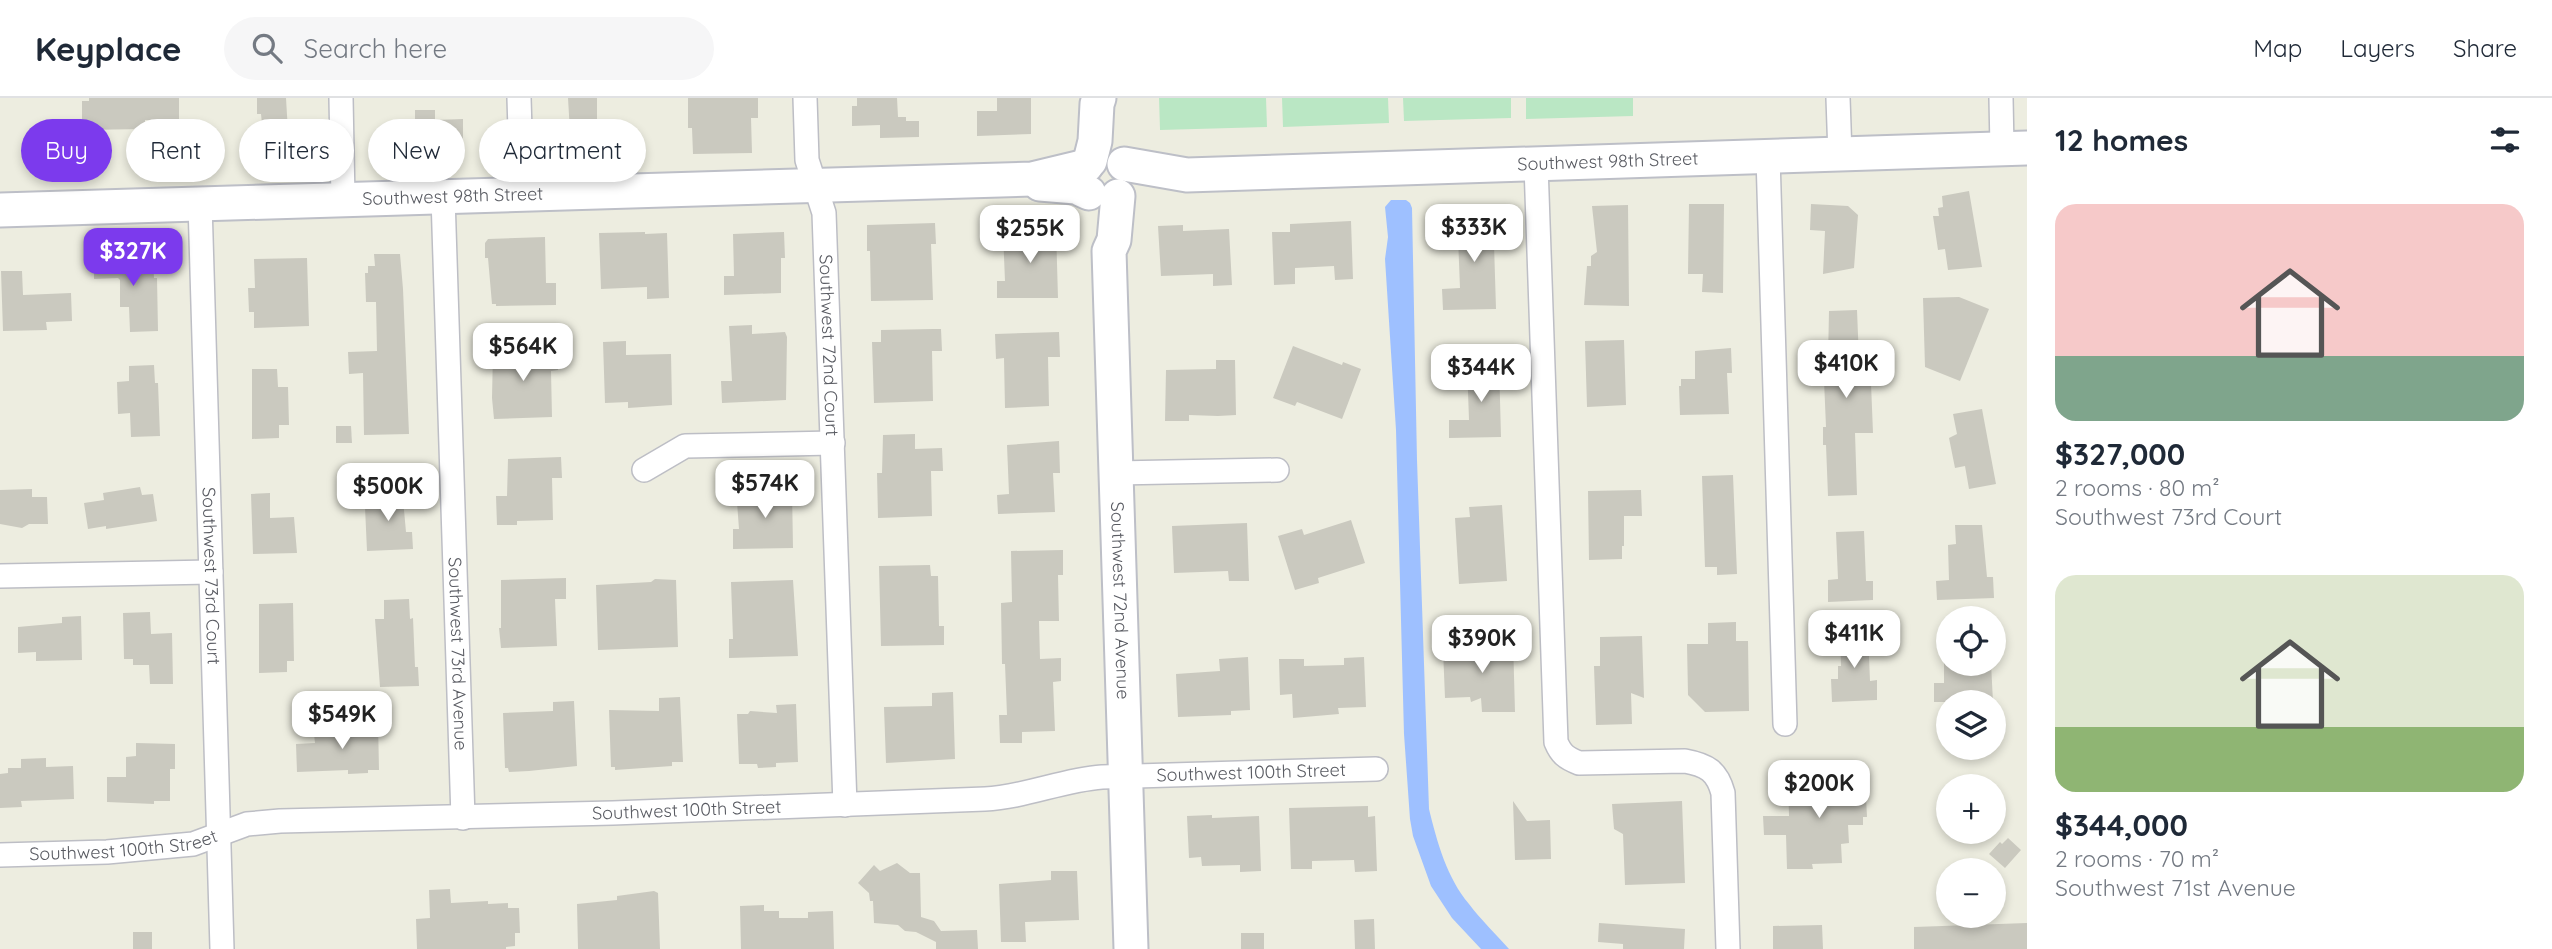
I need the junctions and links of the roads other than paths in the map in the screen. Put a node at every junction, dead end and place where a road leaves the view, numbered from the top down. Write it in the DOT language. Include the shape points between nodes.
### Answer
graph roads {
  1 [pos="341,98"];
  2 [pos="519,98"];
  3 [pos="805,98"];
  4 [pos="1100,98"];
  5 [pos="1106,98"];
  6 [pos="1838,98"];
  7 [pos="2001,98"];
  8 [pos="2014,148"];
  9 [pos="1840,155"];
  10 [pos="1768,157"];
  11 [pos="1536,165"];
  12 [pos="1106,179"];
  13 [pos="816,186"];
  14 [pos="522,195"];
  15 [pos="443,197"];
  16 [pos="343,200"];
  17 [pos="200,203"];
  18 [pos="0,210"];
  19 [pos="833,443"];
  20 [pos="644,470"];
  21 [pos="1277,470"];
  22 [pos="1116,474"];
  23 [pos="211,572"];
  24 [pos="0,576"];
  25 [pos="1785,724"];
  26 [pos="1376,769"];
  27 [pos="1126,775"];
  28 [pos="845,804"];
  29 [pos="463,818"];
  30 [pos="219,833"];
  31 [pos="0,855"];
  32 [pos="222,949"];
  33 [pos="1131,949"];
  34 [pos="1728,949"];
  1 -- 16 [label="street"];
  2 -- 14 [label="street"];
  3 -- 13 [label="street, Southwest 72nd Court" via="807,160"];
  4 -- 12 [label="street, Southwest 72nd Avenue" via="1096,141"];
  5 -- 12 [label="street, Southwest 72nd Avenue" via="1111,132"];
  6 -- 9 [label="street"];
  7 -- 8 [label="street"];
  8 -- 9 [label="street, Southwest 98th Street"];
  9 -- 10 [label="street, Southwest 98th Street"];
  10 -- 11 [label="street, Southwest 98th Street"];
  10 -- 25 [label="street"];
  11 -- 12 [label="street, Southwest 98th Street"];
  11 -- 34 [label="street" via="1556,742 1567,759 1592,764 1702,764 1720,781"];
  12 -- 13 [label="street, Southwest 98th Street"];
  12 -- 22 [label="street, Southwest 72nd Avenue" via="1102,240 1109,251"];
  13 -- 14 [label="street, Southwest 98th Street"];
  13 -- 19 [label="street, Southwest 72nd Court" via="824,213"];
  14 -- 15 [label="street, Southwest 98th Street"];
  15 -- 16 [label="street, Southwest 98th Street"];
  15 -- 29 [label="street, Southwest 73rd Avenue"];
  16 -- 17 [label="street, Southwest 98th Street"];
  17 -- 18 [label="street, Southwest 98th Street"];
  17 -- 23 [label="street, Southwest 73rd Court"];
  19 -- 20 [label="street" via="685,446"];
  19 -- 28 [label="street, Southwest 72nd Court"];
  21 -- 22 [label="street"];
  22 -- 27 [label="street, Southwest 72nd Avenue"];
  23 -- 24 [label="street"];
  23 -- 30 [label="street, Southwest 73rd Court"];
  26 -- 27 [label="street, Southwest 100th Street"];
  27 -- 28 [label="street, Southwest 100th Street" via="1086,778 997,798"];
  27 -- 33 [label="street, Southwest 72nd Avenue"];
  28 -- 29 [label="street, Southwest 100th Street"];
  29 -- 30 [label="street, Southwest 100th Street" via="270,822"];
  30 -- 31 [label="street, Southwest 100th Street" via="193,844 154,848"];
  30 -- 32 [label="street, Southwest 73rd Court"];
}
